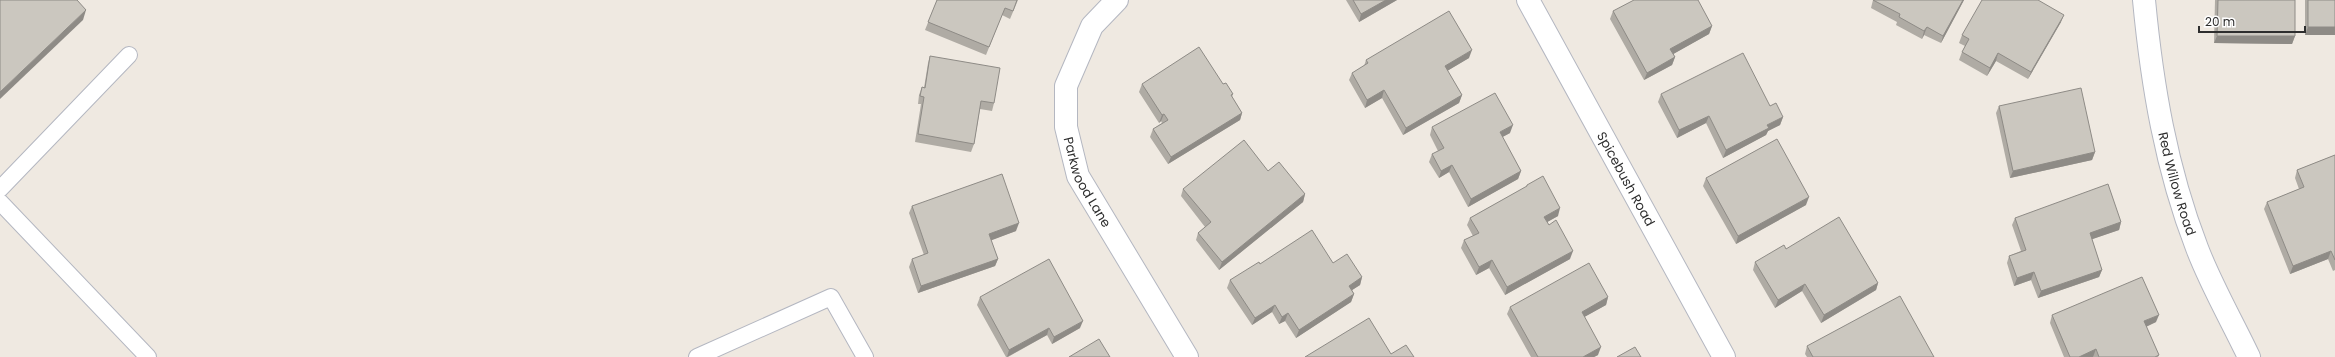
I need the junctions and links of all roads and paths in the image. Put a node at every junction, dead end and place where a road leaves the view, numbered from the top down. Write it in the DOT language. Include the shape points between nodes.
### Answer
graph roads {
  1 [pos="1117,0"];
  2 [pos="1528,0"];
  3 [pos="2144,0"];
  4 [pos="129,55"];
  5 [pos="0,189"];
  6 [pos="0,202"];
  7 [pos="148,357"];
  8 [pos="697,357"];
  9 [pos="865,357"];
  10 [pos="1188,357"];
  11 [pos="1724,357"];
  12 [pos="2249,357"];
  1 -- 10 [label="street, Parkwood Lane" via="1092,26 1066,86 1066,127 1078,176"];
  2 -- 11 [label="street, Spicebush Road"];
  3 -- 12 [label="street, Red Willow Road" via="2150,58 2165,149 2197,248"];
  4 -- 5 [label="lane"];
  6 -- 7 [label="lane"];
  8 -- 9 [label="lane" via="831,297"];
}
